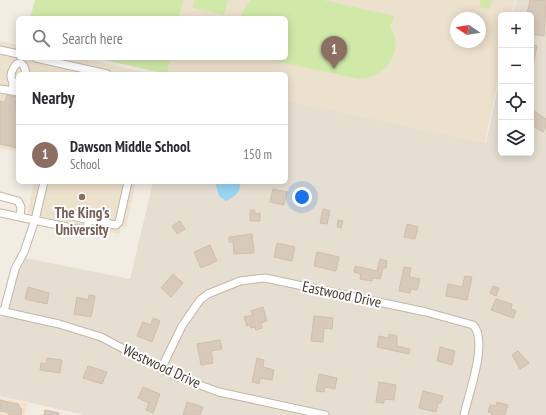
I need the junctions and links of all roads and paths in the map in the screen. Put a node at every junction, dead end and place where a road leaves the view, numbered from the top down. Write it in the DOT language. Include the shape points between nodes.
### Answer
graph roads {
  1 [pos="0,50"];
  2 [pos="16,54"];
  3 [pos="44,60"];
  4 [pos="19,61"];
  5 [pos="25,72"];
  6 [pos="89,72"];
  7 [pos="16,83"];
  8 [pos="0,88"];
  9 [pos="15,92"];
  10 [pos="44,184"];
  11 [pos="128,184"];
  12 [pos="0,196"];
  13 [pos="0,213"];
  14 [pos="73,216"];
  15 [pos="20,217"];
  16 [pos="35,220"];
  17 [pos="89,220"];
  18 [pos="2,311"];
  19 [pos="161,369"];
  20 [pos="325,415"];
  21 [pos="464,415"];
  1 -- 2 [label="street"];
  3 -- 6 [label="street"];
  4 -- 5 [label="street"];
  4 -- 7 [label="street" via="7,70 7,76"];
  7 -- 9 [label="street"];
  8 -- 9 [label="street"];
  10 -- 16 [label="street"];
  11 -- 17 [label="street" via="118,224"];
  12 -- 15 [label="street" via="18,201 21,208"];
  13 -- 15 [label="street"];
  14 -- 17 [label="street"];
  15 -- 16 [label="street"];
  16 -- 17 [label="street" via="86,232"];
  16 -- 18 [label="street" via="15,269"];
  18 -- 19 [label="street, Westwood Drive" via="101,337"];
  19 -- 20 [label="street, Westwood Drive" via="220,392"];
  19 -- 21 [label="street, Eastwood Drive" via="182,326 200,300 240,281 265,278 426,312 473,326 478,334 479,356"];
}
